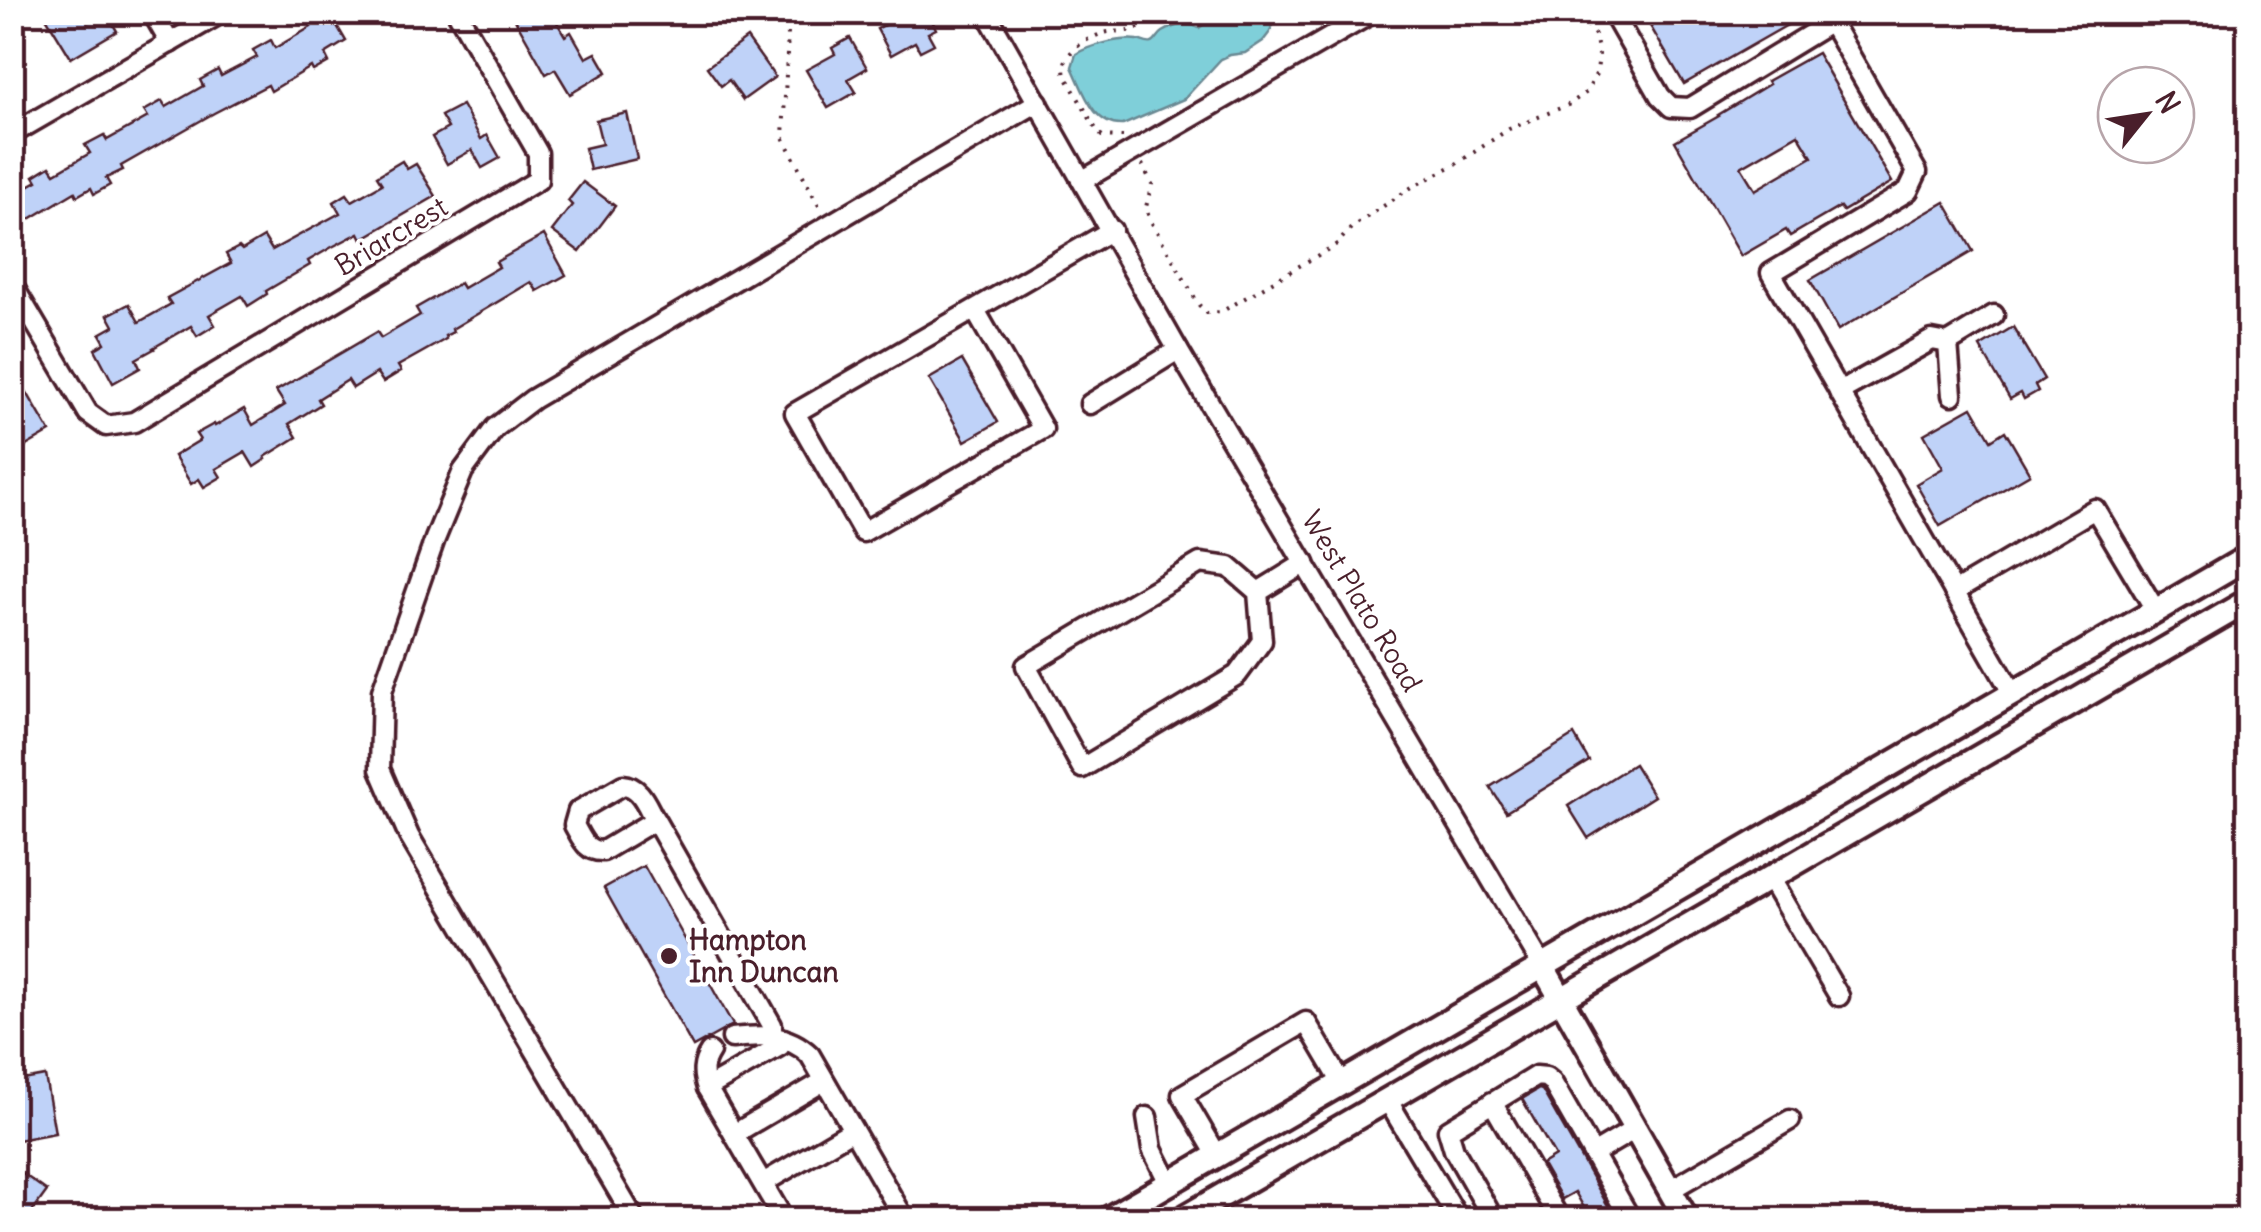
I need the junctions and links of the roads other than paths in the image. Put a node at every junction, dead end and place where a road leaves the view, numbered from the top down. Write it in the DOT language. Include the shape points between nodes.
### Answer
graph roads {
  1 [pos="152,12"];
  2 [pos="224,12"];
  3 [pos="456,12"];
  4 [pos="986,12"];
  5 [pos="1374,12"];
  6 [pos="1612,12"];
  7 [pos="1828,17"];
  8 [pos="170,43"];
  9 [pos="1038,102"];
  10 [pos="12,134"];
  11 [pos="1083,180"];
  12 [pos="1112,230"];
  13 [pos="12,284"];
  14 [pos="974,310"];
  15 [pos="1994,314"];
  16 [pos="1948,343"];
  17 [pos="1178,350"];
  18 [pos="1839,392"];
  19 [pos="1952,394"];
  20 [pos="1090,404"];
  21 [pos="2248,558"];
  22 [pos="1305,563"];
  23 [pos="1258,592"];
  24 [pos="1954,592"];
  25 [pos="2248,601"];
  26 [pos="2156,611"];
  27 [pos="2013,694"];
  28 [pos="2032,727"];
  29 [pos="655,820"];
  30 [pos="1770,879"];
  31 [pos="1543,967"];
  32 [pos="1839,996"];
  33 [pos="1561,1000"];
  34 [pos="778,1037"];
  35 [pos="732,1038"];
  36 [pos="710,1052"];
  37 [pos="824,1081"];
  38 [pos="1342,1083"];
  39 [pos="708,1088"];
  40 [pos="1388,1101"];
  41 [pos="1492,1102"];
  42 [pos="1146,1117"];
  43 [pos="1790,1120"];
  44 [pos="1635,1129"];
  45 [pos="853,1130"];
  46 [pos="734,1134"];
  47 [pos="1454,1150"];
  48 [pos="1593,1154"];
  49 [pos="1218,1155"];
  50 [pos="1427,1166"];
  51 [pos="763,1183"];
  52 [pos="1169,1183"];
  53 [pos="1670,1190"];
  54 [pos="1186,1218"];
  55 [pos="1682,1218"];
  56 [pos="635,1220"];
  57 [pos="784,1220"];
  58 [pos="905,1220"];
  59 [pos="1106,1220"];
  60 [pos="1459,1220"];
  61 [pos="1494,1220"];
  62 [pos="1560,1220"];
  63 [pos="1631,1220"];
  1 -- 8 [label="street"];
  2 -- 8 [label="street"];
  3 -- 13 [label="street, Briarcrest" via="538,152 538,180 134,422 106,426 88,413"];
  4 -- 9 [label="street, West Plato Road"];
  5 -- 11 [label="street"];
  6 -- 7 [label="street" via="1660,96 1671,107 1690,108"];
  7 -- 18 [label="street" via="1917,172 1908,192 1770,272"];
  8 -- 10 [label="street"];
  9 -- 11 [label="street, West Plato Road"];
  9 -- 56 [label="street" via="533,399 495,428 463,471 435,539 382,691 380,769 409,836"];
  11 -- 12 [label="street, West Plato Road"];
  12 -- 14 [label="street"];
  12 -- 17 [label="street, West Plato Road"];
  14 -- 14 [label="street" via="1043,429 863,532 794,412"];
  15 -- 16 [label="street"];
  16 -- 18 [label="street" via="1932,340"];
  16 -- 19 [label="street"];
  17 -- 20 [label="street"];
  17 -- 22 [label="street, West Plato Road"];
  18 -- 24 [label="street"];
  21 -- 26 [label="main road"];
  22 -- 23 [label="street"];
  22 -- 31 [label="street, West Plato Road"];
  23 -- 23 [label="street" via="1262,641 1237,674 1082,768 1026,666 1200,564 1229,568"];
  24 -- 26 [label="street" via="2095,508"];
  24 -- 27 [label="street"];
  25 -- 28 [label="main road"];
  26 -- 27 [label="main road"];
  27 -- 28 [label="main road"];
  27 -- 31 [label="main road"];
  28 -- 30 [label="main road"];
  29 -- 29 [label="street" via="637,790 623,785 578,811 574,825 596,852"];
  29 -- 34 [label="street"];
  30 -- 32 [label="street"];
  30 -- 33 [label="main road"];
  31 -- 33 [label="main road, West Plato Road"];
  31 -- 38 [label="main road"];
  33 -- 40 [label="main road"];
  33 -- 44 [label="main road, West Plato Road"];
  34 -- 35 [label="street"];
  34 -- 37 [label="street" via="810,1055"];
  34 -- 39 [label="street" via="780,1046"];
  36 -- 39 [label="street" via="703,1068"];
  37 -- 45 [label="street"];
  37 -- 46 [label="street"];
  38 -- 49 [label="main road"];
  38 -- 49 [label="street" via="1306,1022 1182,1095"];
  39 -- 46 [label="street"];
  40 -- 50 [label="street"];
  40 -- 54 [label="main road"];
  41 -- 47 [label="street" via="1448,1130"];
  41 -- 48 [label="street" via="1546,1076"];
  41 -- 62 [label="street"];
  42 -- 52 [label="street"];
  43 -- 53 [label="street"];
  44 -- 48 [label="street"];
  44 -- 53 [label="main road, West Plato Road"];
  45 -- 51 [label="street"];
  45 -- 58 [label="street"];
  46 -- 51 [label="street"];
  47 -- 50 [label="street"];
  47 -- 61 [label="street"];
  48 -- 63 [label="street"];
  49 -- 52 [label="main road"];
  50 -- 60 [label="street"];
  51 -- 57 [label="street"];
  52 -- 54 [label="main road"];
  52 -- 59 [label="main road"];
  53 -- 55 [label="main road, West Plato Road"];
}
